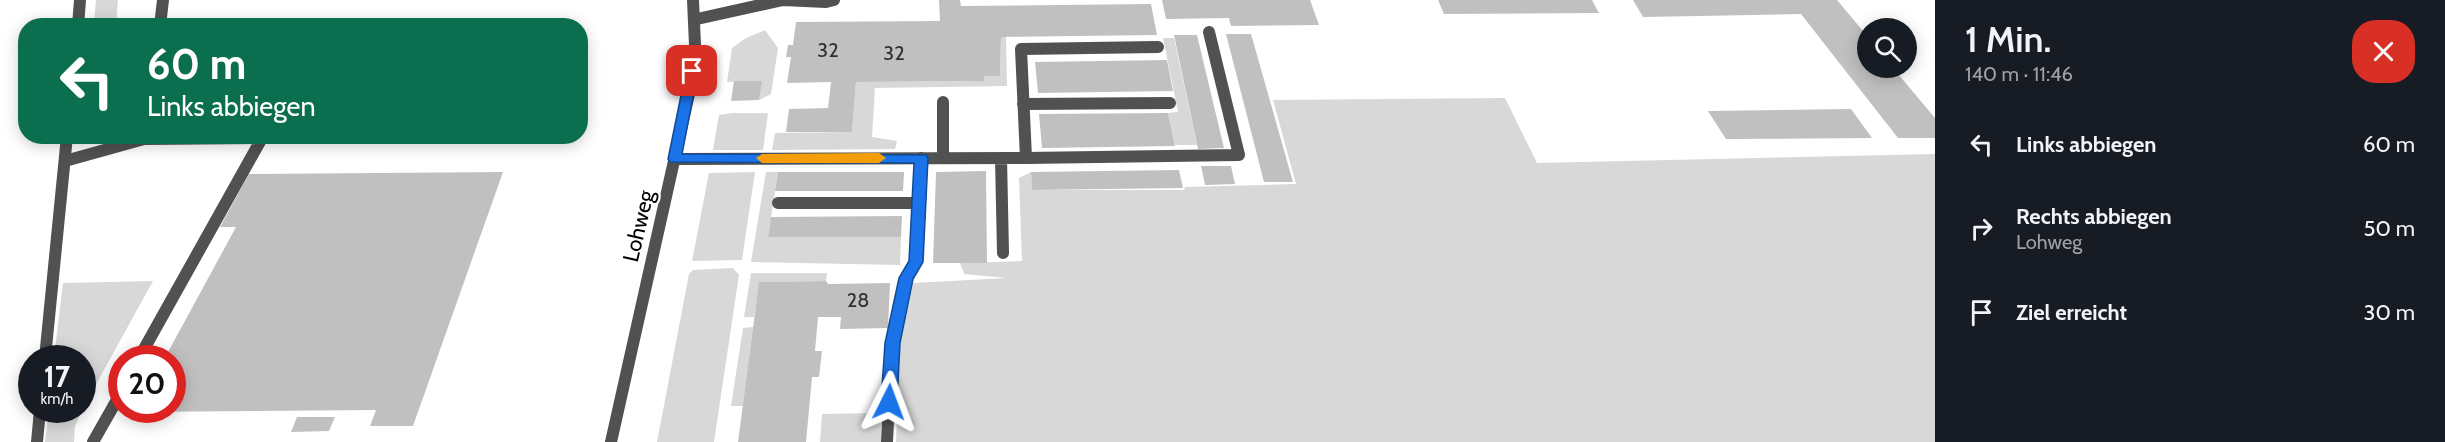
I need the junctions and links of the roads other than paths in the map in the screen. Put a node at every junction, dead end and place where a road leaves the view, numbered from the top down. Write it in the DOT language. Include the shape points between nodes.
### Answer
graph roads {
  1 [pos="80,0"];
  2 [pos="163,0"];
  3 [pos="693,0"];
  4 [pos="783,0"];
  5 [pos="834,0"];
  6 [pos="79,18"];
  7 [pos="161,18"];
  8 [pos="697,19"];
  9 [pos="1209,32"];
  10 [pos="1158,48"];
  11 [pos="943,102"];
  12 [pos="1170,103"];
  13 [pos="1023,104"];
  14 [pos="66,144"];
  15 [pos="126,144"];
  16 [pos="259,144"];
  17 [pos="921,158"];
  18 [pos="943,158"];
  19 [pos="1001,158"];
  20 [pos="1026,158"];
  21 [pos="675,159"];
  22 [pos="64,161"];
  23 [pos="778,203"];
  24 [pos="919,203"];
  25 [pos="1004,253"];
  26 [pos="46,345"];
  27 [pos="146,345"];
  28 [pos="108,415"];
  29 [pos="39,423"];
  30 [pos="37,442"];
  31 [pos="93,442"];
  32 [pos="611,442"];
  33 [pos="887,442"];
  1 -- 6 [label="street"];
  2 -- 7 [label="street"];
  3 -- 8 [label="street, Lohweg"];
  4 -- 5 [label="street"];
  4 -- 8 [label="street"];
  8 -- 21 [label="street, Lohweg" via="696,47"];
  9 -- 20 [label="street" via="1239,155"];
  10 -- 13 [label="street" via="1020,49"];
  11 -- 18 [label="street"];
  12 -- 13 [label="street"];
  13 -- 20 [label="street"];
  14 -- 22 [label="street"];
  15 -- 22 [label="street"];
  16 -- 27 [label="street"];
  17 -- 18 [label="street"];
  17 -- 21 [label="street"];
  17 -- 24 [label="street"];
  18 -- 19 [label="street"];
  19 -- 20 [label="street"];
  19 -- 25 [label="street"];
  21 -- 32 [label="street, Lohweg"];
  22 -- 26 [label="street"];
  23 -- 24 [label="street"];
  24 -- 33 [label="street" via="916,262 906,278 892,343"];
  28 -- 31 [label="street"];
  29 -- 30 [label="street"];
}
